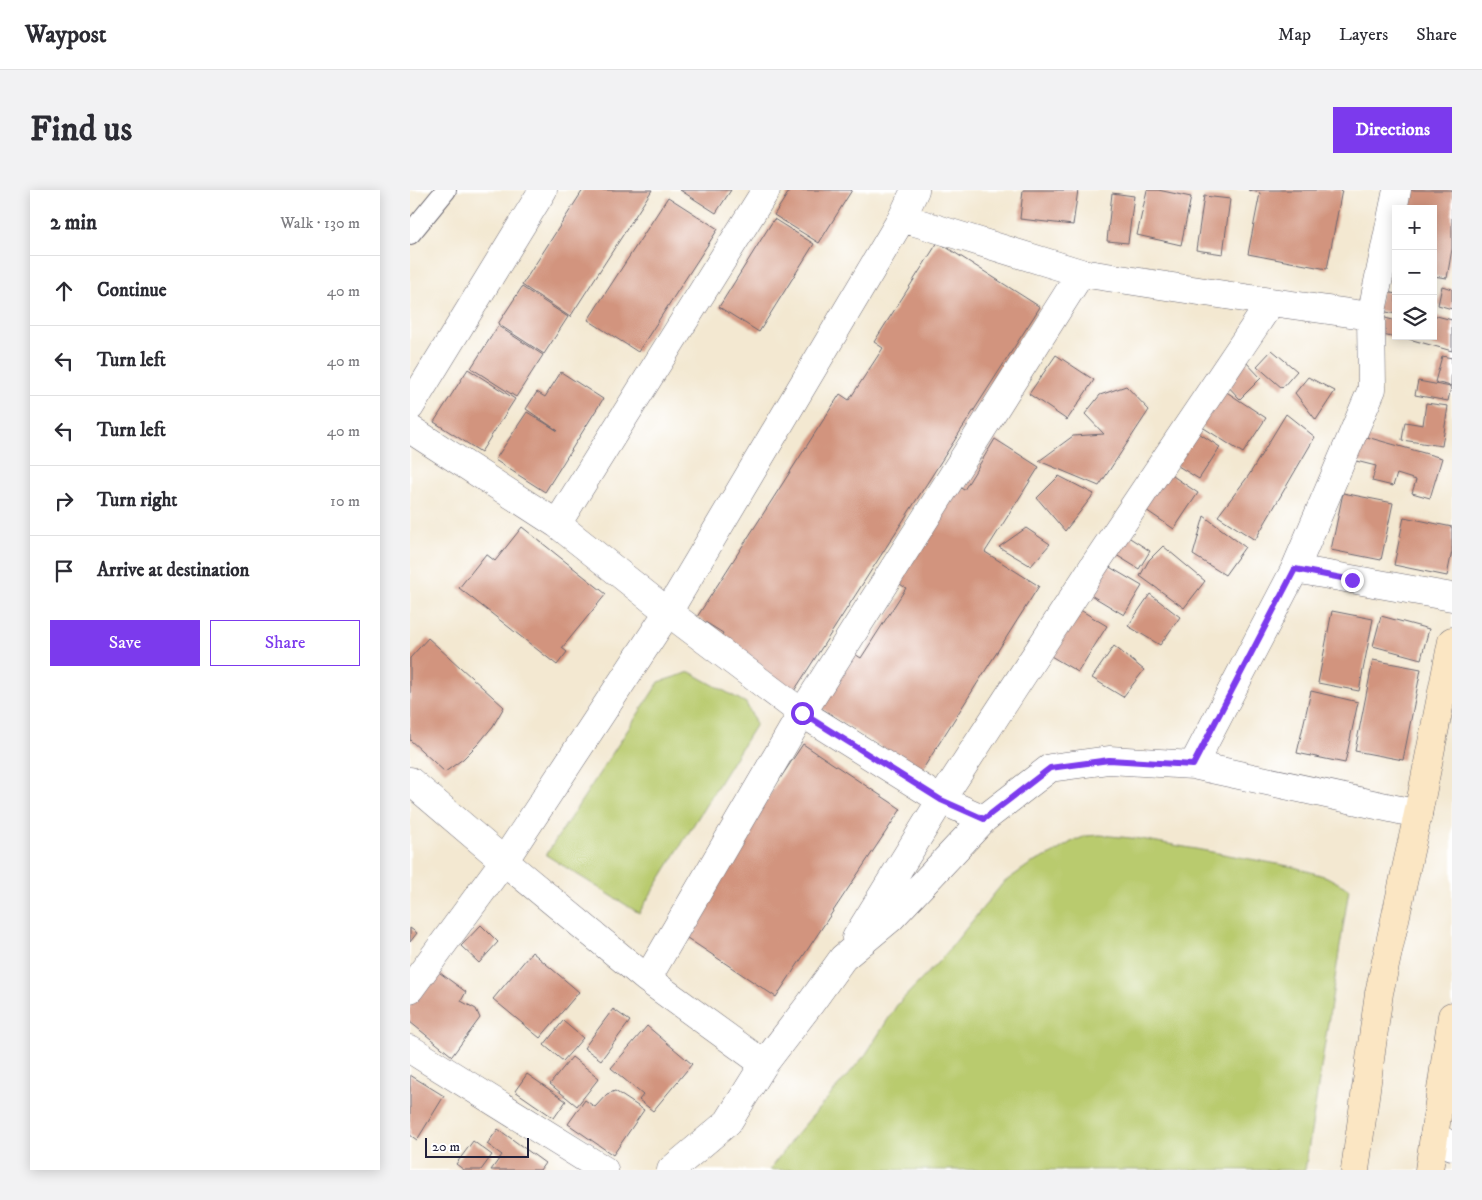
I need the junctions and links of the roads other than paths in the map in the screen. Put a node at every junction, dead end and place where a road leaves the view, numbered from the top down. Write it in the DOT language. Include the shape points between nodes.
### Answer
graph roads {
  1 [pos="446,190"];
  2 [pos="543,190"];
  3 [pos="766,190"];
  4 [pos="915,190"];
  5 [pos="1397,190"];
  6 [pos="902,218"];
  7 [pos="410,234"];
  8 [pos="1082,273"];
  9 [pos="1271,302"];
  10 [pos="1371,316"];
  11 [pos="410,407"];
  12 [pos="410,429"];
  13 [pos="557,524"];
  14 [pos="1295,569"];
  15 [pos="1452,597"];
  16 [pos="668,612"];
  17 [pos="1452,641"];
  18 [pos="802,713"];
  19 [pos="1193,765"];
  20 [pos="410,781"];
  21 [pos="941,800"];
  22 [pos="1418,814"];
  23 [pos="984,819"];
  24 [pos="504,861"];
  25 [pos="843,958"];
  26 [pos="647,979"];
  27 [pos="410,989"];
  28 [pos="1452,1016"];
  29 [pos="410,1049"];
  30 [pos="764,1064"];
  31 [pos="1443,1141"];
  32 [pos="604,1170"];
  33 [pos="671,1170"];
  34 [pos="1355,1170"];
  35 [pos="1429,1170"];
  1 -- 7 [label="lane"];
  2 -- 11 [label="street"];
  3 -- 13 [label="street"];
  4 -- 6 [label="street"];
  5 -- 10 [label="street"];
  6 -- 8 [label="street"];
  6 -- 16 [label="street"];
  8 -- 9 [label="street"];
  8 -- 18 [label="street"];
  9 -- 10 [label="street"];
  9 -- 21 [label="street"];
  10 -- 14 [label="street" via="1372,389"];
  12 -- 13 [label="street"];
  13 -- 16 [label="street"];
  14 -- 15 [label="street"];
  14 -- 19 [label="street"];
  16 -- 18 [label="street"];
  16 -- 24 [label="street"];
  17 -- 22 [label="main road"];
  18 -- 21 [label="street"];
  18 -- 26 [label="street"];
  19 -- 22 [label="street"];
  19 -- 23 [label="street" via="1109,760 1050,768"];
  20 -- 24 [label="street"];
  21 -- 23 [label="street"];
  21 -- 25 [label="street"];
  22 -- 34 [label="main road" via="1378,993"];
  23 -- 25 [label="street" via="891,918"];
  24 -- 26 [label="street"];
  24 -- 27 [label="street"];
  25 -- 30 [label="street"];
  26 -- 30 [label="street"];
  28 -- 31 [label="main road"];
  29 -- 32 [label="street"];
  30 -- 33 [label="street" via="728,1122"];
  31 -- 35 [label="main road"];
}
